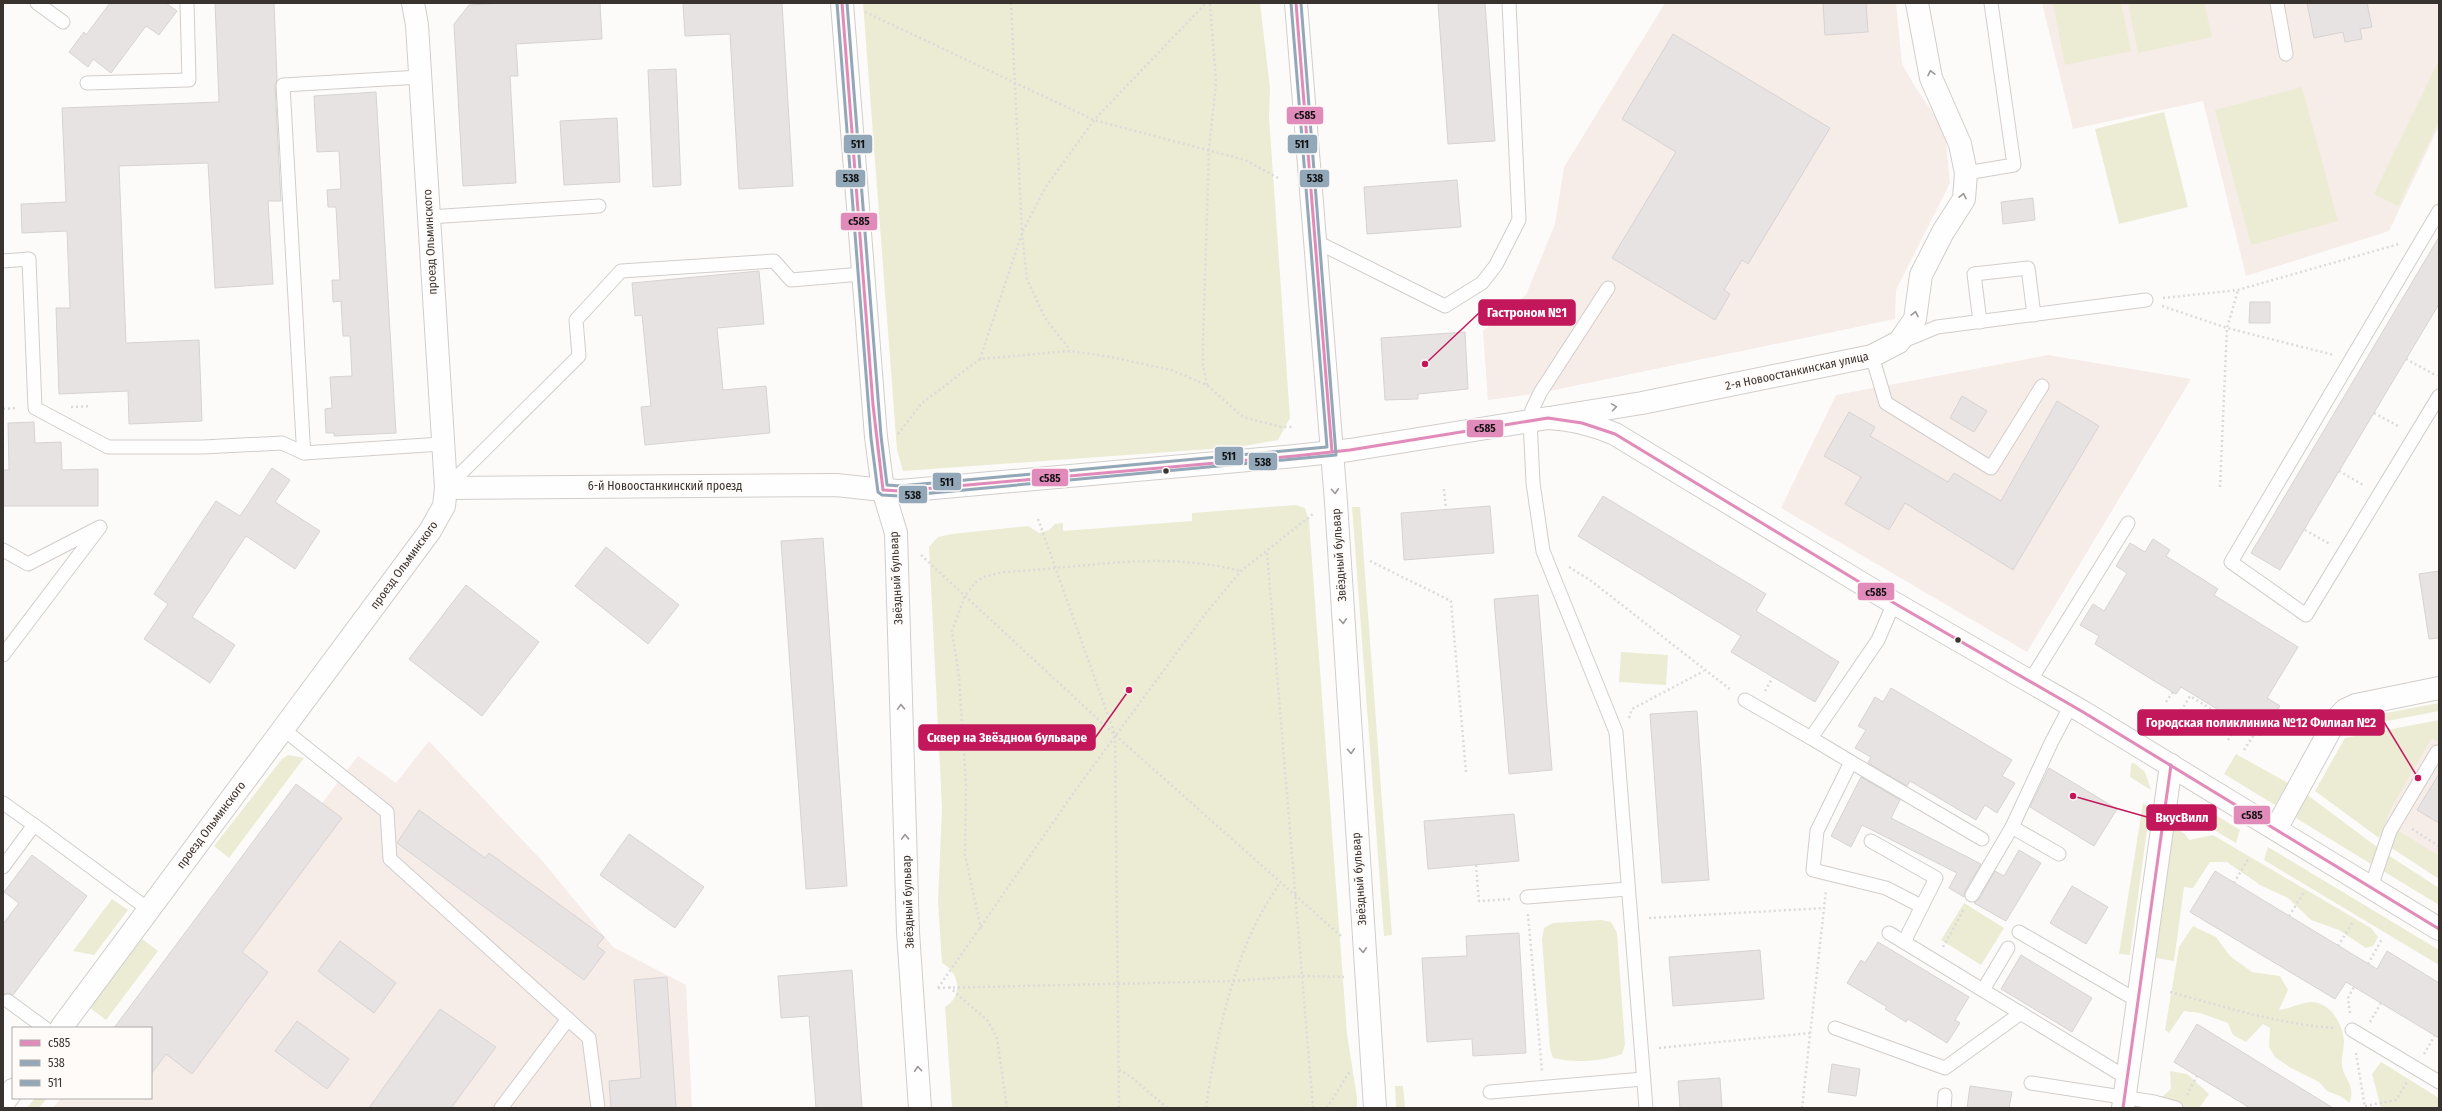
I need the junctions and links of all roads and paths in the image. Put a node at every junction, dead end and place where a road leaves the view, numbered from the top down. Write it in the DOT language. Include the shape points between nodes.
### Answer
graph roads {
  1 [pos="37,3"];
  2 [pos="187,3"];
  3 [pos="413,3"];
  4 [pos="842,3"];
  5 [pos="1011,3"];
  6 [pos="1206,3"];
  7 [pos="1210,3"];
  8 [pos="1296,3"];
  9 [pos="1509,3"];
  10 [pos="1917,3"];
  11 [pos="1991,3"];
  12 [pos="2277,3"];
  13 [pos="864,11"];
  14 [pos="63,22"];
  15 [pos="2286,54"];
  16 [pos="420,77"];
  17 [pos="1016,82"];
  18 [pos="87,83"];
  19 [pos="1094,120"];
  20 [pos="1209,149"];
  21 [pos="1966,173"];
  22 [pos="1280,179"];
  23 [pos="599,206"];
  24 [pos="2439,211"];
  25 [pos="429,216"];
  26 [pos="1022,233"];
  27 [pos="2424,236"];
  28 [pos="1315,241"];
  29 [pos="3,261"];
  30 [pos="862,274"];
  31 [pos="1608,288"];
  32 [pos="2238,290"];
  33 [pos="2146,300"];
  34 [pos="2034,315"];
  35 [pos="1980,322"];
  36 [pos="2227,328"];
  37 [pos="1899,342"];
  38 [pos="1070,351"];
  39 [pos="1872,356"];
  40 [pos="980,359"];
  41 [pos="2350,359"];
  42 [pos="2406,359"];
  43 [pos="2437,376"];
  44 [pos="1207,385"];
  45 [pos="2042,386"];
  46 [pos="2439,396"];
  47 [pos="2374,413"];
  48 [pos="1539,419"];
  49 [pos="1294,427"];
  50 [pos="2405,430"];
  51 [pos="892,436"];
  52 [pos="442,444"];
  53 [pos="1332,452"];
  54 [pos="304,453"];
  55 [pos="2339,471"];
  56 [pos="2220,487"];
  57 [pos="446,488"];
  58 [pos="2370,488"];
  59 [pos="1444,489"];
  60 [pos="883,490"];
  61 [pos="1446,510"];
  62 [pos="1313,514"];
  63 [pos="1038,519"];
  64 [pos="2128,523"];
  65 [pos="2304,530"];
  66 [pos="2335,547"];
  67 [pos="3,550"];
  68 [pos="1543,551"];
  69 [pos="1267,552"];
  70 [pos="921,554"];
  71 [pos="1370,561"];
  72 [pos="1056,566"];
  73 [pos="1241,571"];
  74 [pos="965,596"];
  75 [pos="1894,602"];
  76 [pos="3,655"];
  77 [pos="1704,671"];
  78 [pos="2030,681"];
  79 [pos="2439,688"];
  80 [pos="2172,692"];
  81 [pos="1745,700"];
  82 [pos="2166,702"];
  83 [pos="2072,706"];
  84 [pos="2181,711"];
  85 [pos="1628,723"];
  86 [pos="283,729"];
  87 [pos="2255,733"];
  88 [pos="1114,735"];
  89 [pos="1811,738"];
  90 [pos="2228,740"];
  91 [pos="2244,750"];
  92 [pos="2439,753"];
  93 [pos="1851,762"];
  94 [pos="2171,765"];
  95 [pos="1466,772"];
  96 [pos="3,803"];
  97 [pos="2396,820"];
  98 [pos="34,825"];
  99 [pos="2012,827"];
  100 [pos="2276,829"];
  101 [pos="1982,839"];
  102 [pos="1871,841"];
  103 [pos="2439,846"];
  104 [pos="2059,854"];
  105 [pos="2248,859"];
  106 [pos="1476,865"];
  107 [pos="3,867"];
  108 [pos="1827,874"];
  109 [pos="1280,882"];
  110 [pos="2234,883"];
  111 [pos="2371,887"];
  112 [pos="1628,888"];
  113 [pos="2304,892"];
  114 [pos="1295,895"];
  115 [pos="1972,895"];
  116 [pos="1527,897"];
  117 [pos="1921,906"];
  118 [pos="1825,908"];
  119 [pos="148,909"];
  120 [pos="2289,916"];
  121 [pos="1630,919"];
  122 [pos="2353,922"];
  123 [pos="2439,928"];
  124 [pos="981,929"];
  125 [pos="2019,932"];
  126 [pos="1889,933"];
  127 [pos="1342,936"];
  128 [pos="2382,939"];
  129 [pos="1904,942"];
  130 [pos="2338,946"];
  131 [pos="2008,948"];
  132 [pos="1935,961"];
  133 [pos="2368,964"];
  134 [pos="1302,976"];
  135 [pos="1345,977"];
  136 [pos="1234,981"];
  137 [pos="1116,983"];
  138 [pos="948,987"];
  139 [pos="2354,987"];
  140 [pos="1983,990"];
  141 [pos="2170,992"];
  142 [pos="2138,1000"];
  143 [pos="8,1001"];
  144 [pos="2021,1014"];
  145 [pos="568,1019"];
  146 [pos="44,1027"];
  147 [pos="62,1027"];
  148 [pos="1835,1028"];
  149 [pos="2352,1030"];
  150 [pos="1810,1033"];
  151 [pos="1666,1047"];
  152 [pos="2416,1068"];
  153 [pos="1352,1069"];
  154 [pos="1118,1070"];
  155 [pos="2198,1076"];
  156 [pos="1643,1079"];
  157 [pos="2439,1082"];
  158 [pos="2031,1083"];
  159 [pos="1543,1088"];
  160 [pos="12,1091"];
  161 [pos="1490,1092"];
  162 [pos="2125,1095"];
  163 [pos="2185,1098"];
  164 [pos="3,1103"];
  165 [pos="2365,1107"];
  166 [pos="501,1108"];
  167 [pos="598,1108"];
  168 [pos="920,1108"];
  169 [pos="1007,1108"];
  170 [pos="1119,1108"];
  171 [pos="1167,1108"];
  172 [pos="1206,1108"];
  173 [pos="1313,1108"];
  174 [pos="1327,1108"];
  175 [pos="1374,1108"];
  176 [pos="1646,1108"];
  177 [pos="1802,1108"];
  178 [pos="2176,1108"];
  1 -- 14 [label="lane"];
  2 -- 18 [label="lane" via="189,80"];
  3 -- 16 [label="street, проезд Ольминского"];
  4 -- 30 [label="street, Звёздный бульвар"];
  5 -- 17 [label="path"];
  6 -- 19 [label="path"];
  7 -- 20 [label="path" via="1216,82"];
  8 -- 28 [label="street, Звёздный бульвар"];
  9 -- 28 [label="lane" via="1519,220 1496,265 1482,283 1445,306"];
  21 -- 10 [label="street, 2-я Новоостанкинская улица, one-way" via="1960,144 1931,78"];
  11 -- 21 [label="lane" via="2014,165"];
  12 -- 15 [label="lane"];
  13 -- 17 [label="path"];
  16 -- 25 [label="street, проезд Ольминского"];
  16 -- 54 [label="lane" via="283,85"];
  17 -- 19 [label="path"];
  17 -- 26 [label="path"];
  19 -- 20 [label="path"];
  19 -- 26 [label="path" via="1045,188"];
  20 -- 22 [label="path" via="1245,160"];
  20 -- 44 [label="path" via="1203,341 1203,365"];
  37 -- 21 [label="street, 2-я Новоостанкинская улица, one-way" via="1915,319 1921,275 1943,232 1964,199"];
  23 -- 25 [label="lane"];
  24 -- 27 [label="lane"];
  25 -- 52 [label="street, проезд Ольминского"];
  26 -- 38 [label="path" via="1027,279 1045,318"];
  26 -- 40 [label="path"];
  27 -- 32 [label="path"];
  27 -- 41 [label="lane"];
  28 -- 53 [label="street, Звёздный бульвар"];
  29 -- 54 [label="lane" via="29,259 35,408 108,447 202,447 282,443"];
  30 -- 57 [label="lane" via="791,280 774,261 621,271 576,320 579,356"];
  30 -- 60 [label="street, Звёздный бульвар"];
  31 -- 48 [label="lane" via="1540,393 1532,410"];
  32 -- 33 [label="path"];
  32 -- 36 [label="path"];
  33 -- 34 [label="lane"];
  33 -- 36 [label="path"];
  34 -- 35 [label="lane"];
  34 -- 35 [label="lane" via="2028,268 1974,274"];
  35 -- 37 [label="lane" via="1937,327"];
  36 -- 41 [label="path"];
  36 -- 56 [label="path"];
  37 -- 39 [label="street, 2-я Новоостанкинская улица"];
  38 -- 40 [label="path"];
  38 -- 44 [label="path" via="1171,370"];
  39 -- 45 [label="lane" via="1886,403 1991,468"];
  48 -- 39 [label="street, 2-я Новоостанкинская улица, one-way" via="1642,403"];
  40 -- 51 [label="path" via="922,403 898,434"];
  41 -- 46 [label="lane" via="2231,562 2306,615"];
  42 -- 43 [label="path"];
  44 -- 49 [label="path" via="1242,417 1280,427"];
  47 -- 50 [label="path"];
  48 -- 53 [label="street, 6-й Новоостанкинский проезд"];
  48 -- 68 [label="lane" via="1533,483"];
  48 -- 75 [label="street" via="1572,419 1594,424 1615,434"];
  52 -- 54 [label="lane"];
  52 -- 57 [label="street, проезд Ольминского"];
  53 -- 60 [label="street, 6-й Новоостанкинский проезд" via="900,491"];
  53 -- 175 [label="street, Звёздный бульвар, one-way"];
  55 -- 58 [label="path"];
  57 -- 60 [label="street, 6-й Новоостанкинский проезд" via="836,485"];
  57 -- 86 [label="street, проезд Ольминского" via="444,506 430,531"];
  59 -- 61 [label="path"];
  168 -- 60 [label="street, Звёздный бульвар, one-way" via="908,932 896,533"];
  62 -- 69 [label="path"];
  63 -- 72 [label="path"];
  64 -- 78 [label="lane"];
  65 -- 66 [label="path"];
  67 -- 76 [label="lane" via="28,564 100,527"];
  68 -- 77 [label="path" via="1590,580"];
  68 -- 112 [label="lane" via="1616,732"];
  69 -- 73 [label="path"];
  69 -- 114 [label="path"];
  70 -- 74 [label="path"];
  71 -- 95 [label="path" via="1451,601"];
  72 -- 73 [label="path" via="1154,560 1196,561"];
  72 -- 74 [label="path" via="1048,570 1004,572 984,577 975,583"];
  72 -- 88 [label="path"];
  73 -- 88 [label="path"];
  74 -- 88 [label="path"];
  74 -- 124 [label="path" via="952,631 959,677 966,784 965,855"];
  75 -- 78 [label="street"];
  75 -- 89 [label="lane" via="1878,640"];
  77 -- 81 [label="path"];
  77 -- 85 [label="path" via="1632,709"];
  78 -- 83 [label="street"];
  79 -- 100 [label="street" via="2356,705 2345,710 2335,722"];
  80 -- 82 [label="path"];
  81 -- 89 [label="lane"];
  83 -- 94 [label="street"];
  83 -- 99 [label="lane" via="2052,741"];
  84 -- 90 [label="path" via="2190,696 2238,724"];
  86 -- 119 [label="street, проезд Ольминского"];
  86 -- 145 [label="lane" via="387,812 390,859"];
  87 -- 91 [label="path"];
  88 -- 109 [label="path"];
  88 -- 124 [label="path"];
  88 -- 137 [label="path"];
  89 -- 93 [label="lane"];
  92 -- 97 [label="lane" via="2437,752"];
  93 -- 101 [label="lane"];
  93 -- 108 [label="lane" via="1816,831 1813,870"];
  94 -- 100 [label="street"];
  94 -- 142 [label="street"];
  96 -- 98 [label="lane"];
  97 -- 103 [label="path"];
  97 -- 111 [label="lane"];
  98 -- 107 [label="lane"];
  98 -- 119 [label="lane"];
  99 -- 104 [label="lane"];
  99 -- 115 [label="lane"];
  100 -- 111 [label="street"];
  102 -- 117 [label="lane" via="1936,878"];
  105 -- 110 [label="path"];
  106 -- 116 [label="path" via="1479,901"];
  108 -- 117 [label="lane" via="1886,888"];
  108 -- 118 [label="path"];
  109 -- 114 [label="path"];
  109 -- 136 [label="path" via="1255,925"];
  111 -- 123 [label="street"];
  112 -- 116 [label="lane"];
  112 -- 121 [label="lane"];
  113 -- 120 [label="path"];
  114 -- 127 [label="path"];
  114 -- 134 [label="path"];
  115 -- 132 [label="path"];
  116 -- 159 [label="path"];
  117 -- 129 [label="lane"];
  118 -- 121 [label="path"];
  118 -- 150 [label="path"];
  119 -- 147 [label="street, проезд Ольминского"];
  121 -- 156 [label="lane"];
  122 -- 130 [label="path"];
  124 -- 138 [label="path" via="938,988"];
  125 -- 142 [label="lane"];
  126 -- 129 [label="lane"];
  128 -- 133 [label="path"];
  129 -- 132 [label="lane"];
  131 -- 140 [label="lane"];
  132 -- 140 [label="lane"];
  134 -- 135 [label="path"];
  134 -- 136 [label="path"];
  134 -- 173 [label="path"];
  136 -- 137 [label="path"];
  136 -- 172 [label="path" via="1212,1067"];
  137 -- 138 [label="path" via="1079,986"];
  137 -- 154 [label="path"];
  138 -- 169 [label="path" via="988,1020 998,1038"];
  139 -- 149 [label="path" via="2348,998"];
  140 -- 144 [label="lane"];
  141 -- 149 [label="path" via="2258,1017"];
  142 -- 162 [label="street"];
  143 -- 146 [label="lane"];
  144 -- 148 [label="lane" via="1945,1068"];
  144 -- 162 [label="lane"];
  145 -- 166 [label="lane"];
  145 -- 167 [label="lane" via="590,1038"];
  149 -- 152 [label="lane"];
  149 -- 165 [label="path"];
  150 -- 151 [label="path"];
  150 -- 177 [label="path"];
  152 -- 157 [label="lane"];
  152 -- 165 [label="path" via="2396,1100"];
  153 -- 174 [label="path"];
  154 -- 170 [label="path"];
  154 -- 171 [label="path" via="1130,1076"];
  155 -- 163 [label="path"];
  156 -- 159 [label="lane"];
  156 -- 176 [label="lane"];
  158 -- 162 [label="lane"];
  159 -- 161 [label="lane"];
  160 -- 164 [label="street"];
  162 -- 178 [label="lane"];
}
